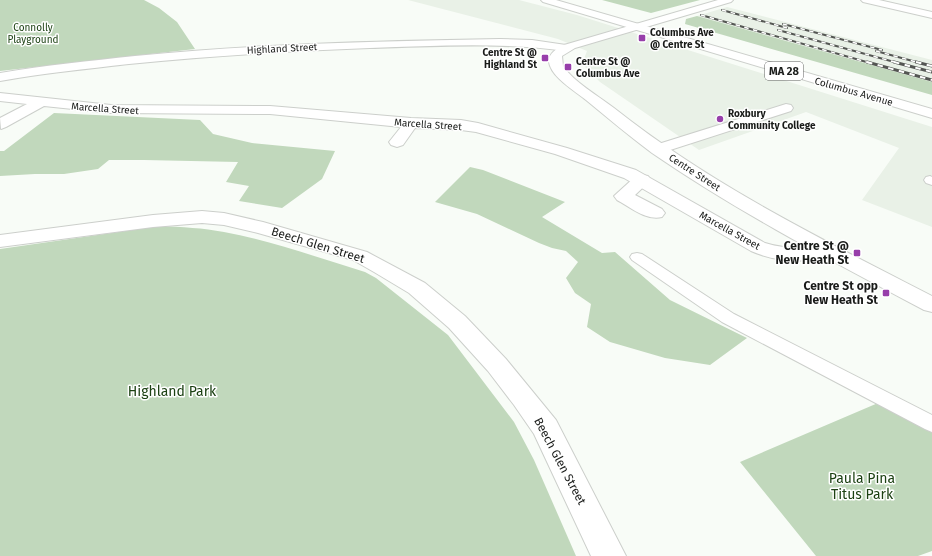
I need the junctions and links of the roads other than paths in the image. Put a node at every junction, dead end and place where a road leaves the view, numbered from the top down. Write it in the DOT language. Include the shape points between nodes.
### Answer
graph roads {
  1 [pos="546,0"];
  2 [pos="728,0"];
  3 [pos="866,0"];
  4 [pos="932,15"];
  5 [pos="636,21"];
  6 [pos="654,21"];
  7 [pos="566,48"];
  8 [pos="0,77"];
  9 [pos="0,97"];
  10 [pos="41,102"];
  11 [pos="932,102"];
  12 [pos="786,108"];
  13 [pos="932,114"];
  14 [pos="411,123"];
  15 [pos="1,124"];
  16 [pos="397,142"];
  17 [pos="658,149"];
  18 [pos="642,180"];
  19 [pos="655,213"];
  20 [pos="0,241"];
  21 [pos="830,251"];
  22 [pos="637,257"];
  23 [pos="932,305"];
  24 [pos="932,424"];
  25 [pos="609,556"];
  1 -- 5 [label="street, Columbus Avenue / MA 28"];
  2 -- 6 [label="street"];
  3 -- 4 [label="street"];
  5 -- 6 [label="street"];
  5 -- 7 [label="street"];
  5 -- 13 [label="street, Columbus Avenue / MA 28"];
  6 -- 11 [label="street, Columbus Avenue / MA 28"];
  7 -- 8 [label="street, Highland Street" via="513,42 278,48 142,59"];
  7 -- 17 [label="street, Centre Street" via="554,59 559,69"];
  9 -- 10 [label="street, Marcella Street"];
  10 -- 14 [label="street, Marcella Street" via="123,110 291,111"];
  10 -- 15 [label="street"];
  12 -- 17 [label="street"];
  14 -- 16 [label="street"];
  14 -- 18 [label="street, Marcella Street" via="478,128 561,151"];
  17 -- 21 [label="street, Centre Street" via="730,195"];
  18 -- 19 [label="street" via="623,196"];
  18 -- 21 [label="street, Marcella Street" via="773,253"];
  20 -- 25 [label="street, Beech Glen Street" via="202,217 263,228 360,256 382,267 417,288 457,322 524,398 546,428"];
  21 -- 23 [label="street, Centre Street"];
  22 -- 24 [label="lane" via="728,318"];
}
